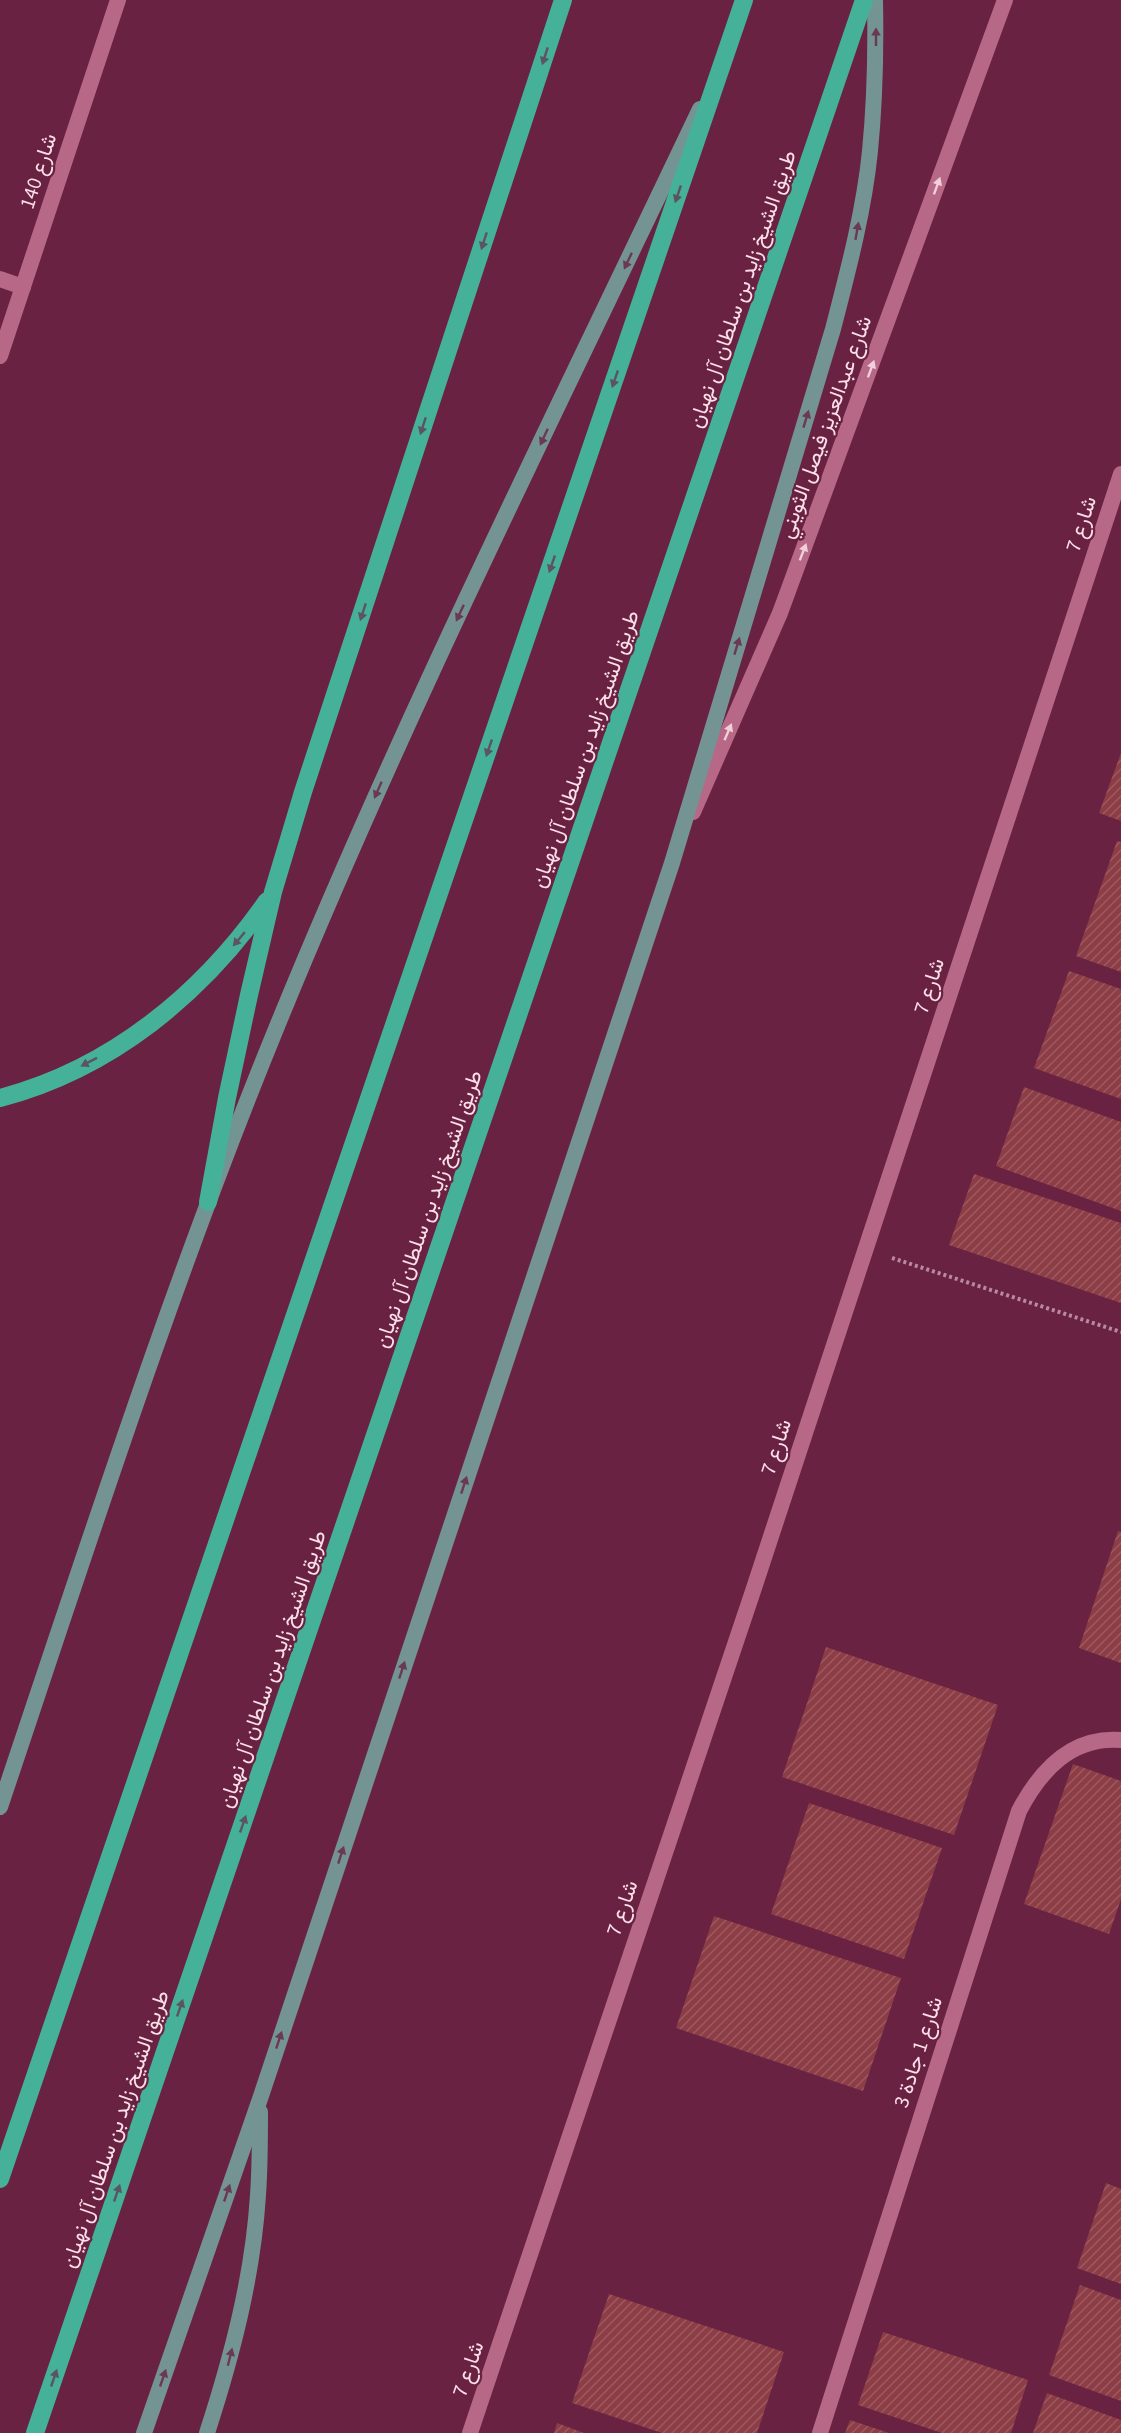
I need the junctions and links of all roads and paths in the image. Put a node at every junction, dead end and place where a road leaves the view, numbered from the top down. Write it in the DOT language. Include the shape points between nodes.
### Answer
graph roads {
  1 [pos="118,0"];
  2 [pos="563,0"];
  3 [pos="744,0"];
  4 [pos="864,0"];
  5 [pos="875,0"];
  6 [pos="1005,0"];
  7 [pos="725,57"];
  8 [pos="0,279"];
  9 [pos="23,286"];
  10 [pos="0,356"];
  11 [pos="1121,474"];
  12 [pos="672,863"];
  13 [pos="273,892"];
  14 [pos="0,1098"];
  15 [pos="208,1202"];
  16 [pos="866,1249"];
  17 [pos="1121,1332"];
  18 [pos="1121,1740"];
  19 [pos="0,1808"];
  20 [pos="261,2096"];
  21 [pos="0,2179"];
  22 [pos="35,2433"];
  23 [pos="144,2433"];
  24 [pos="207,2433"];
  25 [pos="470,2433"];
  26 [pos="820,2433"];
  1 -- 9 [label="street, شارع 140"];
  2 -- 13 [label="highway, one-way"];
  3 -- 7 [label="highway"];
  22 -- 4 [label="highway, طريق الشيخ زايد بن سلطان آل نهيان, one-way"];
  12 -- 5 [label="main road, one-way" via="833,329 855,239 870,152"];
  12 -- 6 [label="street, شارع عبدالعزيز فيصل الثويني, one-way" via="780,613"];
  7 -- 15 [label="main road, one-way" via="394,752 286,1005"];
  7 -- 21 [label="highway, one-way"];
  8 -- 9 [label="street"];
  9 -- 10 [label="street, شارع 140"];
  11 -- 16 [label="street, شارع 7"];
  20 -- 12 [label="main road, one-way"];
  13 -- 14 [label="highway, one-way" via="215,967 143,1030 60,1077"];
  13 -- 15 [label="highway"];
  15 -- 19 [label="main road"];
  16 -- 17 [label="path"];
  16 -- 25 [label="street, شارع 7"];
  18 -- 26 [label="street, شارع 1 جادة 3" via="1081,1746 1054,1761 1034,1784 1019,1811"];
  23 -- 20 [label="main road, one-way"];
  24 -- 20 [label="main road, one-way" via="229,2361 251,2256 258,2195"];
}
